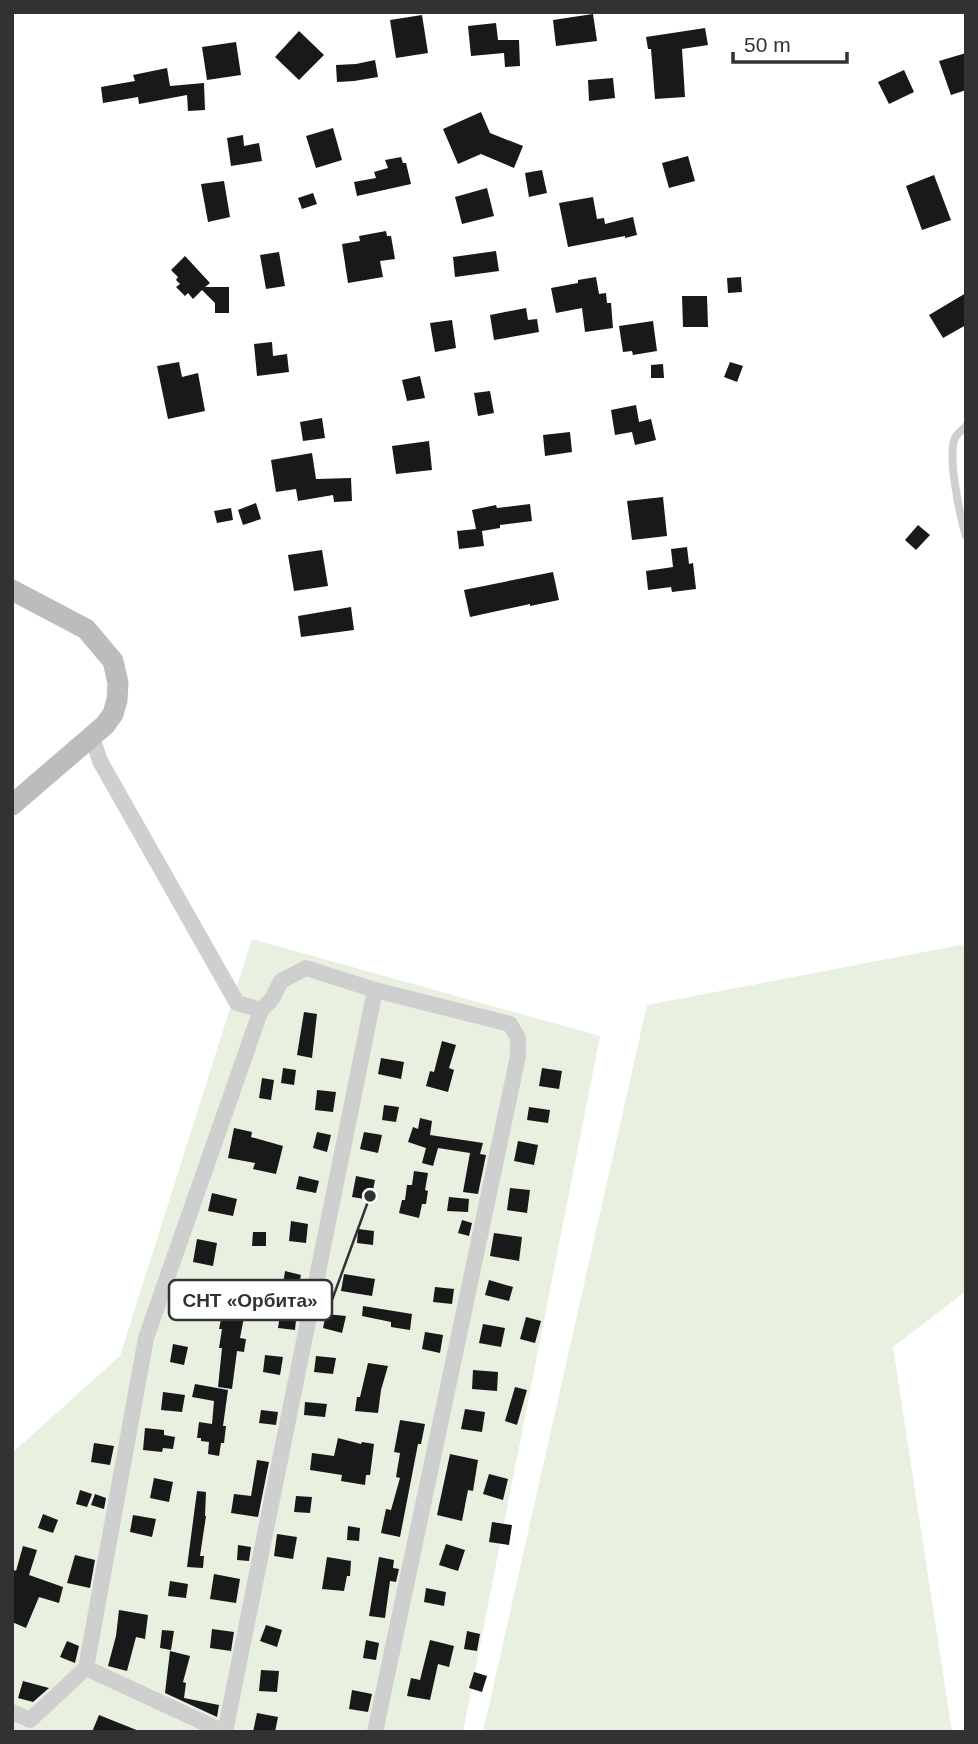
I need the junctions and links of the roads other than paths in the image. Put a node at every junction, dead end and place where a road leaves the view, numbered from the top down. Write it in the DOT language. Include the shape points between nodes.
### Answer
graph roads {
  1 [pos="966,426"];
  2 [pos="966,536"];
  3 [pos="12,590"];
  4 [pos="92,737"];
  5 [pos="12,805"];
  6 [pos="375,990"];
  7 [pos="261,1010"];
  8 [pos="86,1668"];
  9 [pos="12,1712"];
  10 [pos="224,1732"];
  11 [pos="375,1732"];
  1 -- 2 [label="lane" via="955,438 952,456"];
  3 -- 4 [label="street" via="86,629 113,661 117,700 113,714"];
  4 -- 5 [label="street"];
  4 -- 7 [label="street" via="100,761 237,1003"];
  6 -- 7 [label="street" via="306,968 281,981"];
  6 -- 10 [label="street"];
  6 -- 11 [label="street" via="510,1024 518,1038 518,1056"];
  7 -- 8 [label="street" via="146,1338"];
  8 -- 9 [label="street" via="30,1720"];
  8 -- 10 [label="street"];
}
